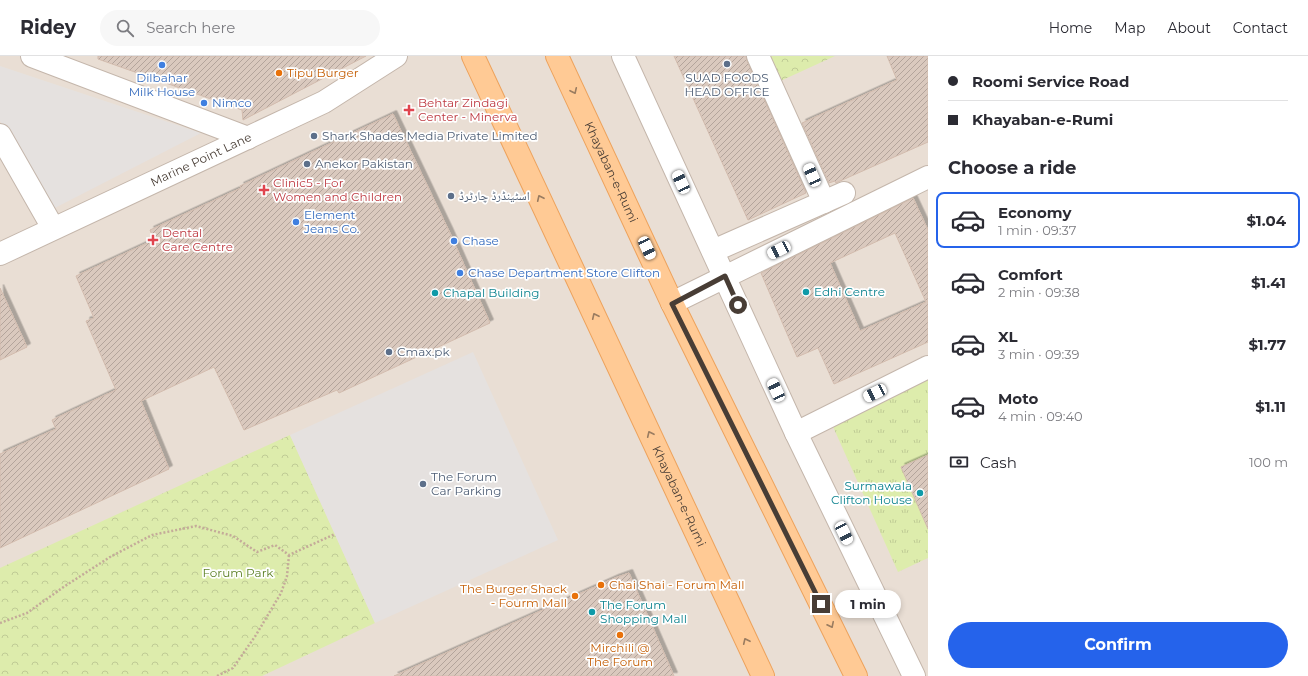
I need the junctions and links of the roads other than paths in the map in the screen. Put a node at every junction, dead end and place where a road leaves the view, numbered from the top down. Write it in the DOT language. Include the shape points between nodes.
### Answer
graph roads {
  1 [pos="32,56"];
  2 [pos="396,56"];
  3 [pos="473,56"];
  4 [pos="557,56"];
  5 [pos="623,56"];
  6 [pos="758,56"];
  7 [pos="0,135"];
  8 [pos="248,138"];
  9 [pos="928,177"];
  10 [pos="844,193"];
  11 [pos="824,202"];
  12 [pos="53,228"];
  13 [pos="713,251"];
  14 [pos="0,254"];
  15 [pos="725,276"];
  16 [pos="672,304"];
  17 [pos="928,367"];
  18 [pos="796,433"];
  19 [pos="762,676"];
  20 [pos="856,676"];
  21 [pos="914,676"];
  1 -- 8 [label="street"];
  2 -- 8 [label="street, Marine Point Lane" via="324,102"];
  19 -- 3 [label="main road, Khayaban-e-Rumi, one-way"];
  4 -- 16 [label="main road, Khayaban-e-Rumi, one-way"];
  5 -- 13 [label="street"];
  6 -- 11 [label="street"];
  7 -- 12 [label="street"];
  8 -- 12 [label="street, Marine Point Lane"];
  9 -- 15 [label="street"];
  10 -- 11 [label="street"];
  11 -- 13 [label="street"];
  12 -- 14 [label="street, Marine Point Lane"];
  13 -- 15 [label="street"];
  15 -- 16 [label="street"];
  15 -- 18 [label="street"];
  16 -- 20 [label="main road, Khayaban-e-Rumi, one-way"];
  17 -- 18 [label="street"];
  18 -- 21 [label="street"];
}
